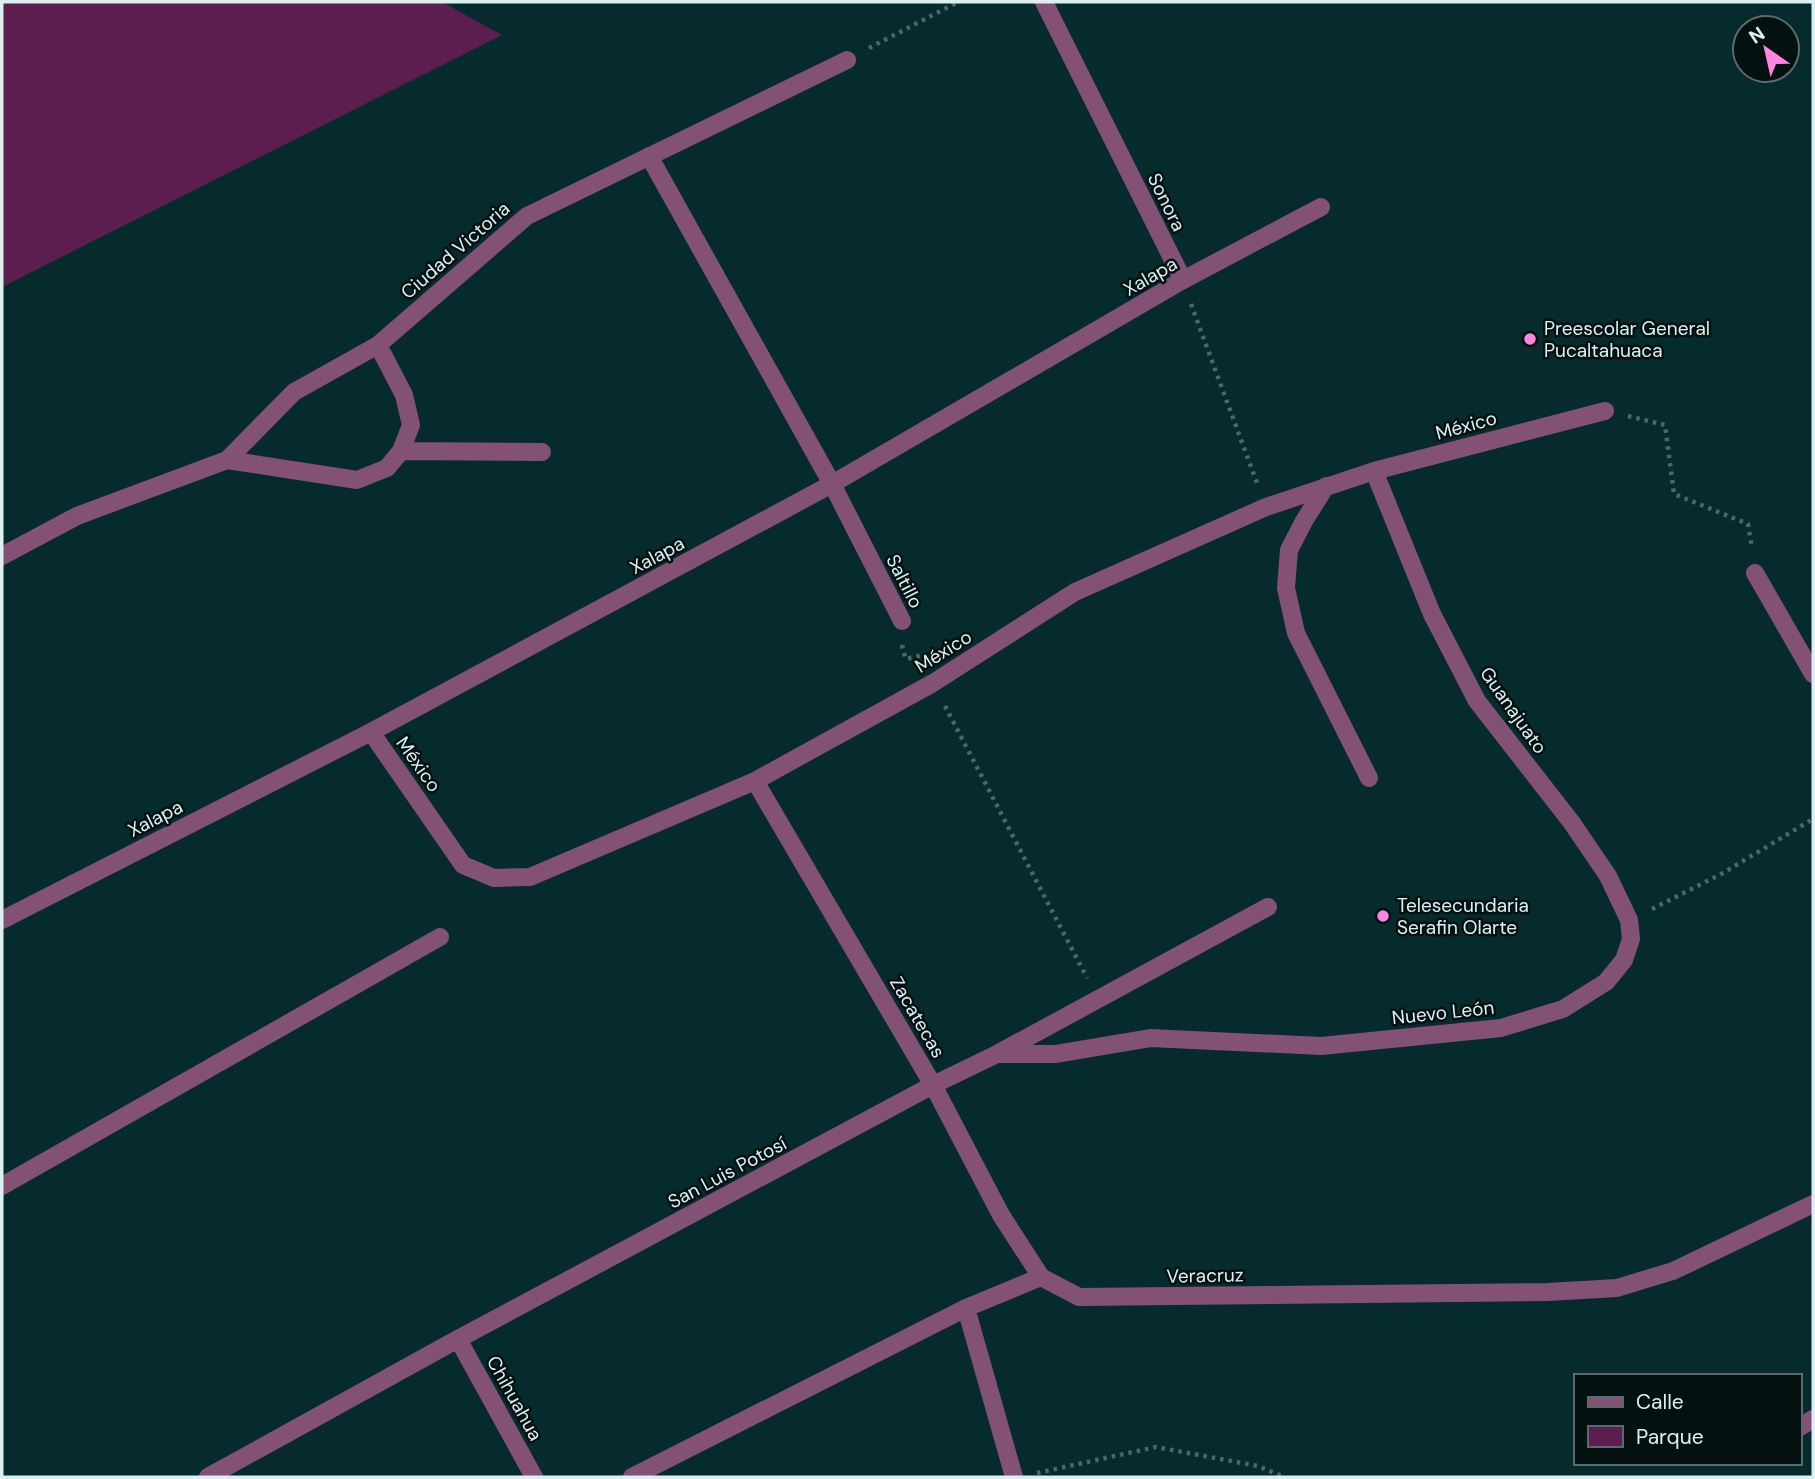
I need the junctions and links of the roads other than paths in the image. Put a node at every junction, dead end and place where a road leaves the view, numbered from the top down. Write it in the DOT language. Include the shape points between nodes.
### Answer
graph roads {
  1 [pos="1044,2"];
  2 [pos="847,60"];
  3 [pos="649,156"];
  4 [pos="1321,207"];
  5 [pos="1183,280"];
  6 [pos="378,345"];
  7 [pos="1605,411"];
  8 [pos="401,451"];
  9 [pos="542,453"];
  10 [pos="227,460"];
  11 [pos="1374,471"];
  12 [pos="832,484"];
  13 [pos="1326,486"];
  14 [pos="2,556"];
  15 [pos="1755,573"];
  16 [pos="902,621"];
  17 [pos="1813,674"];
  18 [pos="371,732"];
  19 [pos="1369,778"];
  20 [pos="755,780"];
  21 [pos="1268,907"];
  22 [pos="2,920"];
  23 [pos="1629,920"];
  24 [pos="440,937"];
  25 [pos="997,1055"];
  26 [pos="933,1085"];
  27 [pos="2,1186"];
  28 [pos="1813,1204"];
  29 [pos="1041,1277"];
  30 [pos="966,1308"];
  31 [pos="458,1339"];
  32 [pos="1021,1476"];
  33 [pos="208,1477"];
  34 [pos="534,1477"];
  35 [pos="632,1477"];
  1 -- 5 [label="street, Sonora"];
  2 -- 3 [label="street, Ciudad Victoria"];
  3 -- 6 [label="street, Ciudad Victoria" via="527,216"];
  3 -- 12 [label="street, Saltillo"];
  4 -- 5 [label="street, Xalapa"];
  5 -- 12 [label="street, Xalapa"];
  6 -- 8 [label="street" via="404,395 411,425"];
  6 -- 10 [label="street, Ciudad Victoria" via="294,391"];
  7 -- 11 [label="street, México"];
  8 -- 9 [label="street"];
  8 -- 10 [label="street" via="387,468 356,480"];
  10 -- 14 [label="street, Ciudad Victoria" via="77,516"];
  11 -- 13 [label="street, México"];
  11 -- 23 [label="street, Guanajuato" via="1432,614 1477,701 1572,823 1608,876"];
  12 -- 16 [label="street, Saltillo"];
  12 -- 18 [label="street, Xalapa"];
  13 -- 19 [label="street" via="1289,550 1286,588 1296,633"];
  13 -- 20 [label="street, México" via="1266,507 1075,592 933,683"];
  15 -- 17 [label="street"];
  18 -- 20 [label="street, México" via="463,865 494,878 530,877"];
  18 -- 22 [label="street, Xalapa"];
  20 -- 26 [label="street, Zacatecas"];
  21 -- 25 [label="street, San Luis Potosí"];
  23 -- 25 [label="street, Nuevo León" via="1631,939 1624,960 1606,982 1563,1009 1501,1028 1321,1046 1150,1038 1055,1054"];
  24 -- 27 [label="street"];
  25 -- 26 [label="street, San Luis Potosí"];
  26 -- 29 [label="street, Zacatecas" via="1001,1215"];
  26 -- 31 [label="street, San Luis Potosí"];
  28 -- 29 [label="street, Veracruz" via="1673,1271 1617,1288 1079,1297"];
  29 -- 30 [label="street"];
  30 -- 32 [label="street"];
  30 -- 35 [label="street"];
  31 -- 33 [label="street, San Luis Potosí"];
  31 -- 34 [label="street, Chihuahua"];
}
